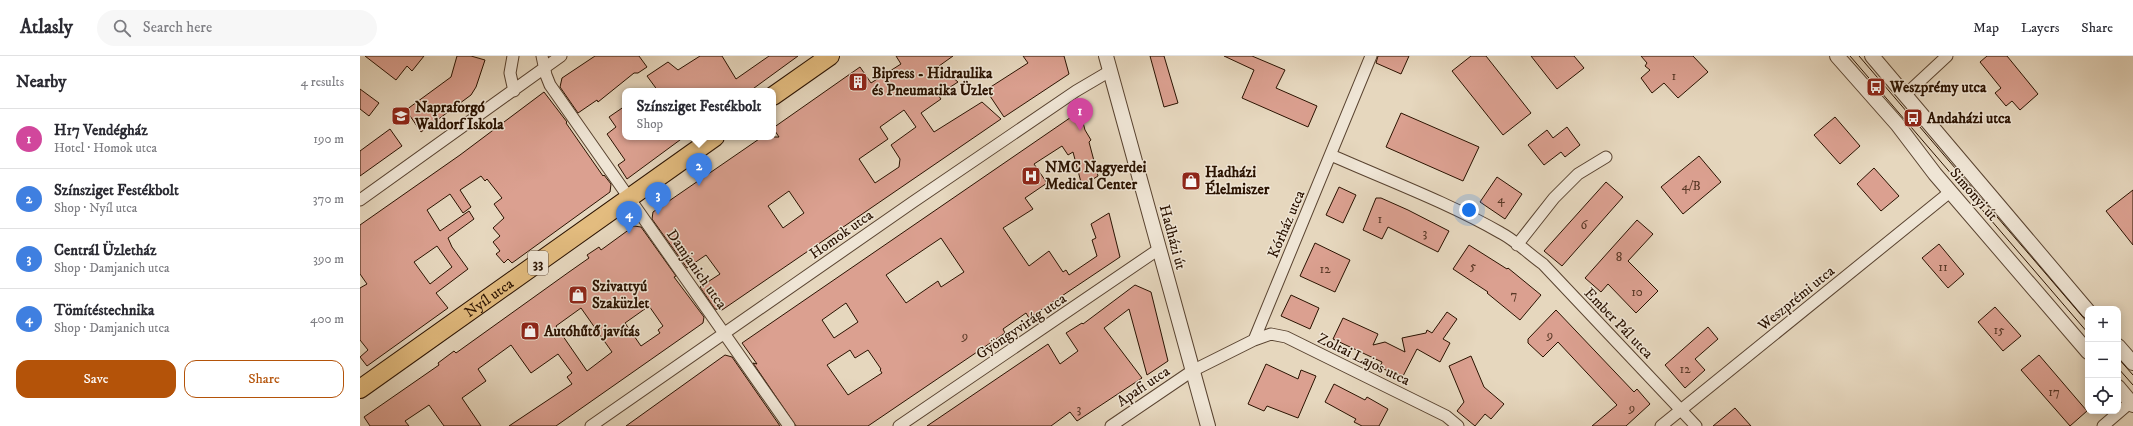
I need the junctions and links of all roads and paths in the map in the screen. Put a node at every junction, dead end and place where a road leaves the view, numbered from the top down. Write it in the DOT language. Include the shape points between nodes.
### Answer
graph roads {
  1 [pos="513,56"];
  2 [pos="542,56"];
  3 [pos="561,56"];
  4 [pos="830,56"];
  5 [pos="1106,56"];
  6 [pos="1371,56"];
  7 [pos="1837,56"];
  8 [pos="1872,56"];
  9 [pos="1947,56"];
  10 [pos="544,68"];
  11 [pos="1110,71"];
  12 [pos="514,91"];
  13 [pos="776,94"];
  14 [pos="1905,95"];
  15 [pos="711,140"];
  16 [pos="1331,155"];
  17 [pos="1606,157"];
  18 [pos="1950,192"];
  19 [pos="628,198"];
  20 [pos="360,200"];
  21 [pos="1517,245"];
  22 [pos="1159,249"];
  23 [pos="2085,307"];
  24 [pos="724,333"];
  25 [pos="1254,340"];
  26 [pos="2085,349"];
  27 [pos="2121,349"];
  28 [pos="2133,363"];
  29 [pos="1192,371"];
  30 [pos="360,389"];
  31 [pos="2121,390"];
  32 [pos="2132,403"];
  33 [pos="1682,410"];
  34 [pos="591,426"];
  35 [pos="789,426"];
  36 [pos="899,426"];
  37 [pos="1111,426"];
  38 [pos="1208,426"];
  39 [pos="1458,426"];
  40 [pos="1661,426"];
  41 [pos="1696,426"];
  42 [pos="2103,426"];
  1 -- 12 [label="street" via="510,73"];
  2 -- 10 [label="street, Damjanich utca"];
  3 -- 10 [label="street"];
  4 -- 13 [label="main road"];
  5 -- 11 [label="street, Hadházi út"];
  6 -- 16 [label="street, Kórház utca"];
  7 -- 18 [label="street, Simonyi út" via="1897,124"];
  8 -- 14 [label="street, Simonyi út"];
  9 -- 14 [label="street"];
  10 -- 12 [label="street"];
  10 -- 19 [label="street, Damjanich utca" via="550,85"];
  11 -- 22 [label="street, Hadházi út"];
  11 -- 24 [label="street, Homok utca" via="1076,91"];
  12 -- 20 [label="street"];
  14 -- 23 [label="street, Simonyi út"];
  15 -- 19 [label="main road, Nyíl utca / 33"];
  16 -- 21 [label="street, Ember Pál utca" via="1462,213 1502,233"];
  16 -- 25 [label="street, Kórház utca"];
  17 -- 21 [label="street" via="1578,174 1559,193"];
  18 -- 26 [label="street, Simonyi út"];
  18 -- 33 [label="street, Weszprémi utca"];
  19 -- 24 [label="street, Damjanich utca"];
  19 -- 30 [label="main road, Nyíl utca / 33"];
  21 -- 33 [label="street, Ember Pál utca" via="1543,264"];
  22 -- 29 [label="street, Hadházi út"];
  22 -- 36 [label="street, Gyöngyvirág utca"];
  24 -- 34 [label="street, Homok utca"];
  24 -- 35 [label="street, Damjanich utca"];
  25 -- 29 [label="street"];
  25 -- 39 [label="street, Zoltai Lajos utca" via="1271,334 1286,338 1446,416"];
  27 -- 28 [label="street"];
  29 -- 37 [label="street, Apafi utca"];
  29 -- 38 [label="street, Hadházi út"];
  31 -- 32 [label="street"];
  32 -- 42 [label="street"];
  33 -- 40 [label="street, Weszprémi utca"];
  33 -- 41 [label="street, Ember Pál utca"];
}
